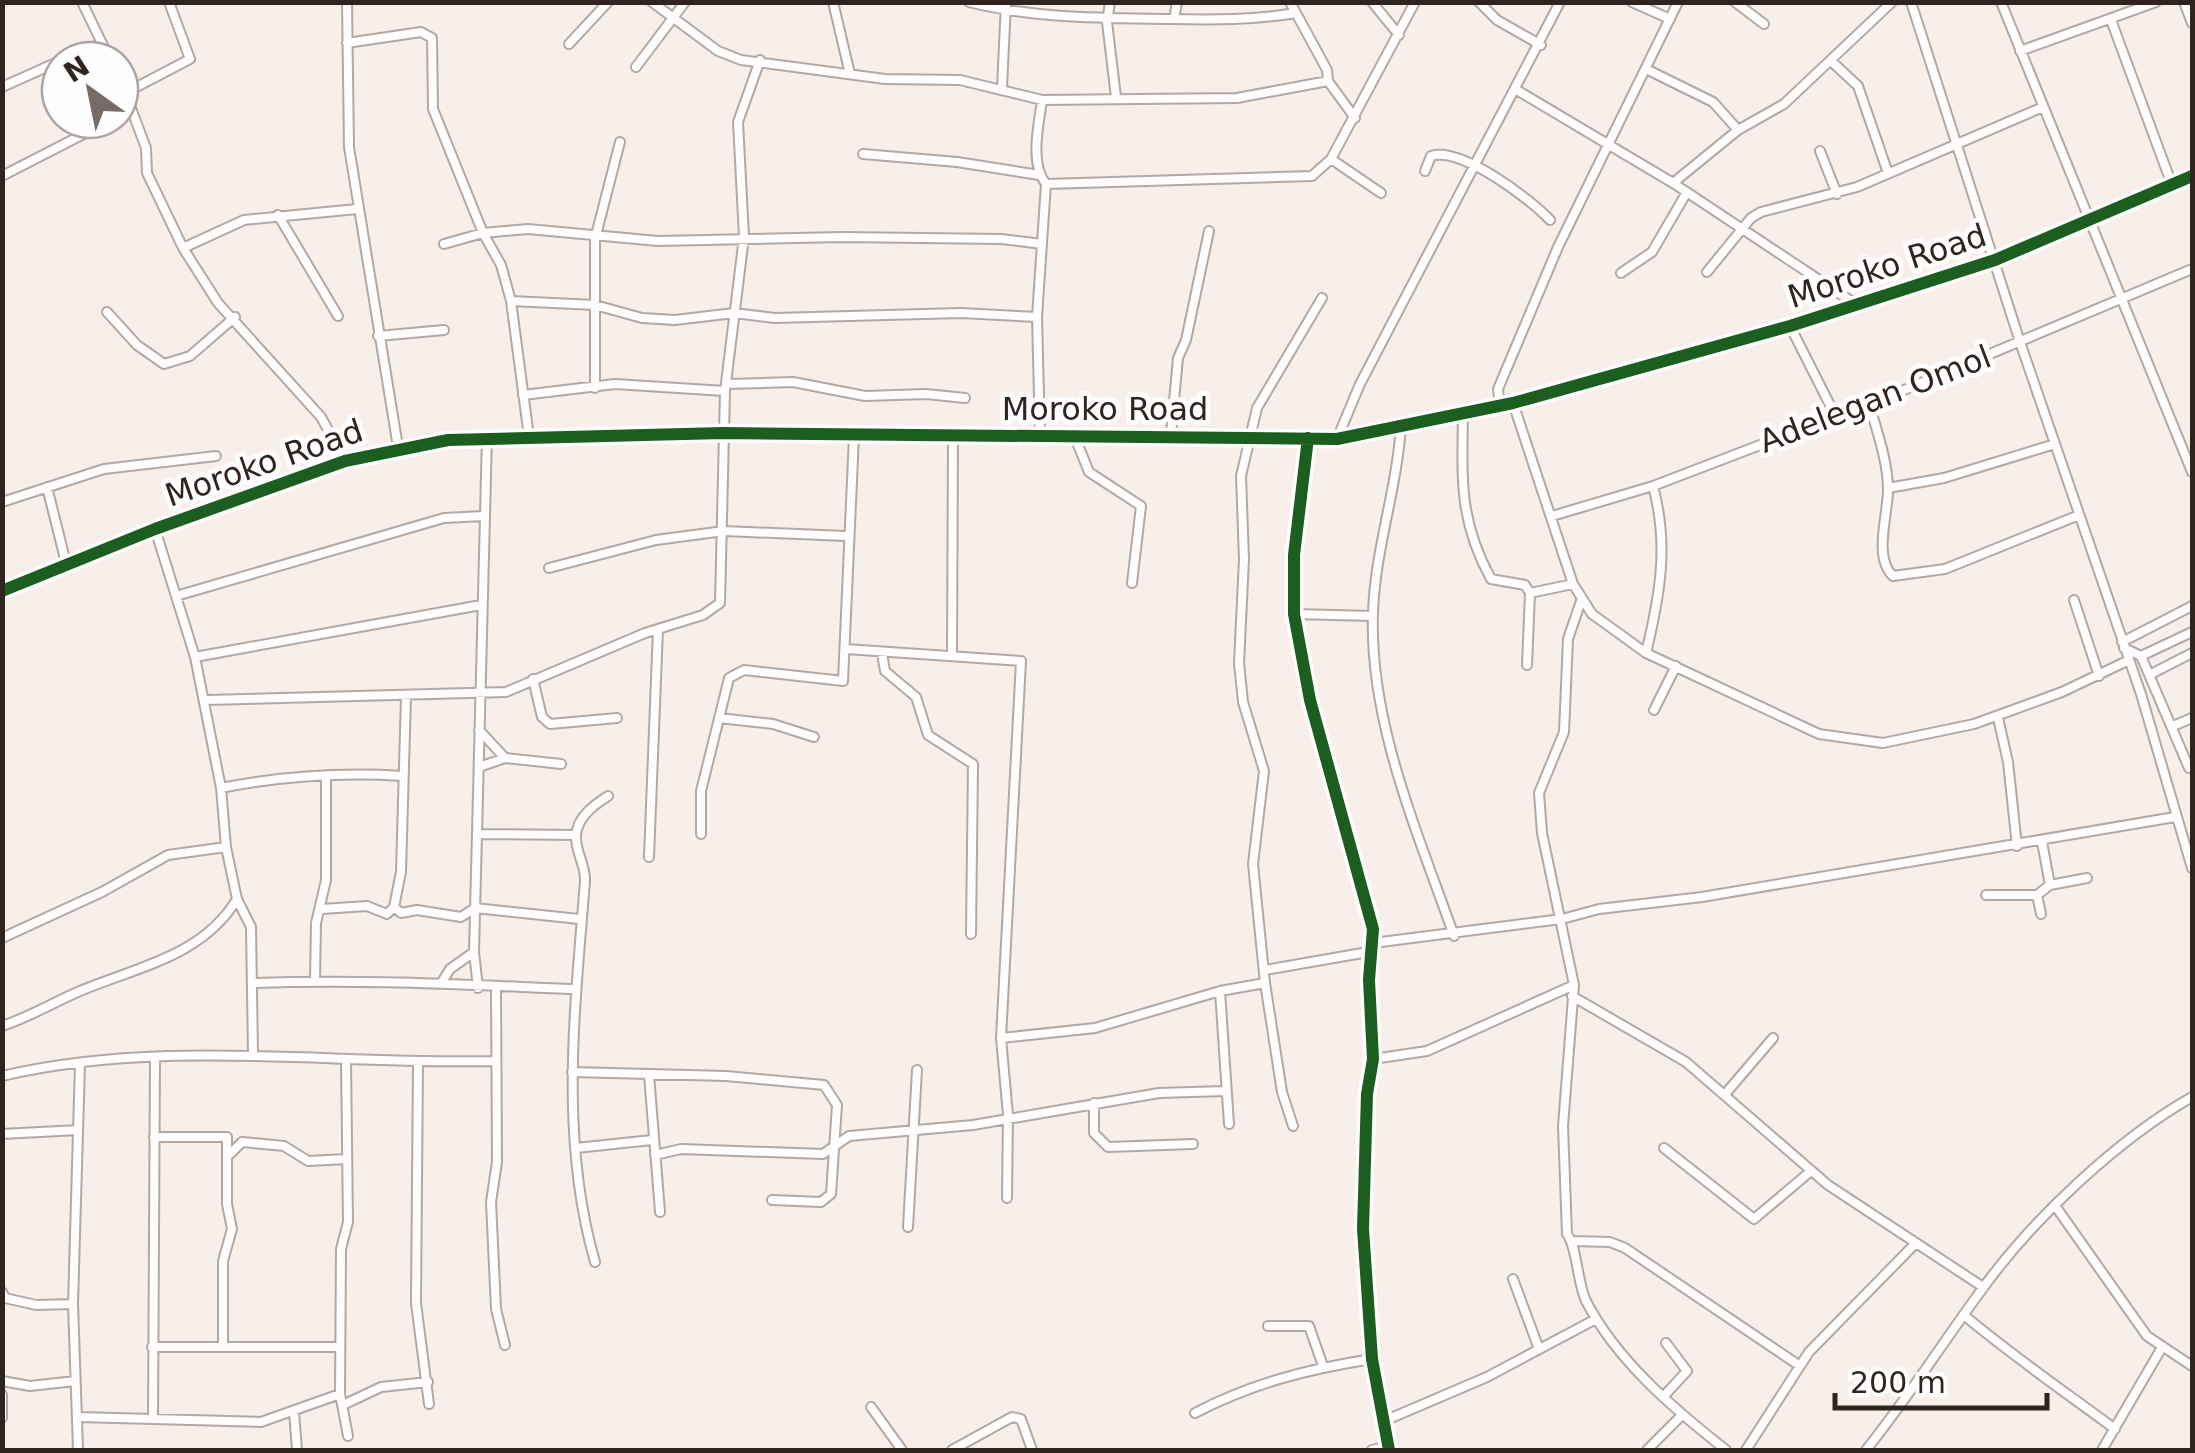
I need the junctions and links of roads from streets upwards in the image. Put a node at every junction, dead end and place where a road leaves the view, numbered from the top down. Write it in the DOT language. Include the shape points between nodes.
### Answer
graph roads {
  1 [pos="82,2"];
  2 [pos="169,2"];
  3 [pos="347,2"];
  4 [pos="608,2"];
  5 [pos="652,2"];
  6 [pos="685,2"];
  7 [pos="833,2"];
  8 [pos="969,2"];
  9 [pos="1110,2"];
  10 [pos="1178,2"];
  11 [pos="1290,2"];
  12 [pos="1372,2"];
  13 [pos="1415,2"];
  14 [pos="1479,2"];
  15 [pos="1560,2"];
  16 [pos="1632,2"];
  17 [pos="1678,2"];
  18 [pos="1735,2"];
  19 [pos="1892,2"];
  20 [pos="1911,2"];
  21 [pos="2002,2"];
  22 [pos="2156,2"];
  23 [pos="2184,2"];
  24 [pos="1006,7"];
  25 [pos="1296,13"];
  26 [pos="672,18"];
  27 [pos="1174,19"];
  28 [pos="1670,19"];
  29 [pos="2111,20"];
  30 [pos="1106,22"];
  31 [pos="2192,23"];
  32 [pos="1764,24"];
  33 [pos="1399,35"];
  34 [pos="101,40"];
  35 [pos="347,43"];
  36 [pos="569,44"];
  37 [pos="1542,45"];
  38 [pos="2020,50"];
  39 [pos="760,60"];
  40 [pos="1831,61"];
  41 [pos="636,67"];
  42 [pos="1646,68"];
  43 [pos="40,71"];
  44 [pos="850,74"];
  45 [pos="1328,82"];
  46 [pos="140,86"];
  47 [pos="2,87"];
  48 [pos="1002,88"];
  49 [pos="1515,89"];
  50 [pos="1116,97"];
  51 [pos="1042,100"];
  52 [pos="2044,107"];
  53 [pos="1355,118"];
  54 [pos="1738,130"];
  55 [pos="140,134"];
  56 [pos="72,140"];
  57 [pos="620,142"];
  58 [pos="1609,145"];
  59 [pos="1960,146"];
  60 [pos="1820,151"];
  61 [pos="863,154"];
  62 [pos="1331,159"];
  63 [pos="1475,168"];
  64 [pos="1425,170"];
  65 [pos="1888,173"];
  66 [pos="2,176"];
  67 [pos="1040,176"];
  68 [pos="2192,176"];
  69 [pos="1673,183"];
  70 [pos="1046,184"];
  71 [pos="2172,185"];
  72 [pos="1686,192"];
  73 [pos="1381,193"];
  74 [pos="1837,194"];
  75 [pos="357,209"];
  76 [pos="278,216"];
  77 [pos="1550,220"];
  78 [pos="2090,221"];
  79 [pos="1742,230"];
  80 [pos="1209,231"];
  81 [pos="483,233"];
  82 [pos="744,236"];
  83 [pos="596,239"];
  84 [pos="444,244"];
  85 [pos="1042,244"];
  86 [pos="182,248"];
  87 [pos="1995,260"];
  88 [pos="2192,269"];
  89 [pos="1707,272"];
  90 [pos="1620,273"];
  91 [pos="1322,298"];
  92 [pos="2122,298"];
  93 [pos="511,301"];
  94 [pos="595,305"];
  95 [pos="1858,305"];
  96 [pos="106,312"];
  97 [pos="734,313"];
  98 [pos="338,316"];
  99 [pos="235,317"];
  100 [pos="1037,317"];
  101 [pos="1790,326"];
  102 [pos="444,330"];
  103 [pos="378,336"];
  104 [pos="2020,342"];
  105 [pos="726,387"];
  106 [pos="594,388"];
  107 [pos="523,395"];
  108 [pos="966,398"];
  109 [pos="1513,404"];
  110 [pos="1868,404"];
  111 [pos="1500,407"];
  112 [pos="1834,413"];
  113 [pos="1462,415"];
  114 [pos="1401,425"];
  115 [pos="722,434"];
  116 [pos="1074,434"];
  117 [pos="1171,434"];
  118 [pos="1040,435"];
  119 [pos="487,436"];
  120 [pos="854,436"];
  121 [pos="1250,436"];
  122 [pos="529,437"];
  123 [pos="953,438"];
  124 [pos="1308,438"];
  125 [pos="1337,439"];
  126 [pos="2055,444"];
  127 [pos="398,447"];
  128 [pos="216,456"];
  129 [pos="345,461"];
  130 [pos="2191,469"];
  131 [pos="1653,486"];
  132 [pos="47,487"];
  133 [pos="1888,488"];
  134 [pos="2,502"];
  135 [pos="2078,515"];
  136 [pos="484,516"];
  137 [pos="1552,516"];
  138 [pos="155,529"];
  139 [pos="724,530"];
  140 [pos="846,536"];
  141 [pos="67,568"];
  142 [pos="549,568"];
  143 [pos="1132,583"];
  144 [pos="1573,584"];
  145 [pos="2,591"];
  146 [pos="1530,593"];
  147 [pos="176,596"];
  148 [pos="1582,598"];
  149 [pos="2074,600"];
  150 [pos="481,605"];
  151 [pos="2192,606"];
  152 [pos="1294,614"];
  153 [pos="1373,616"];
  154 [pos="658,629"];
  155 [pos="2192,632"];
  156 [pos="2123,645"];
  157 [pos="846,649"];
  158 [pos="1646,653"];
  159 [pos="882,654"];
  160 [pos="2192,654"];
  161 [pos="952,655"];
  162 [pos="195,656"];
  163 [pos="2141,656"];
  164 [pos="2127,661"];
  165 [pos="1527,665"];
  166 [pos="1676,666"];
  167 [pos="2151,674"];
  168 [pos="2099,676"];
  169 [pos="533,679"];
  170 [pos="480,694"];
  171 [pos="406,696"];
  172 [pos="206,700"];
  173 [pos="1654,710"];
  174 [pos="617,718"];
  175 [pos="719,718"];
  176 [pos="1998,718"];
  177 [pos="2192,718"];
  178 [pos="2173,726"];
  179 [pos="479,730"];
  180 [pos="814,738"];
  181 [pos="505,758"];
  182 [pos="560,764"];
  183 [pos="479,766"];
  184 [pos="2191,767"];
  185 [pos="403,776"];
  186 [pos="2166,777"];
  187 [pos="326,779"];
  188 [pos="221,788"];
  189 [pos="608,796"];
  190 [pos="2175,817"];
  191 [pos="478,834"];
  192 [pos="700,834"];
  193 [pos="576,835"];
  194 [pos="2042,842"];
  195 [pos="2016,846"];
  196 [pos="226,847"];
  197 [pos="648,858"];
  198 [pos="2192,868"];
  199 [pos="2088,878"];
  200 [pos="2050,885"];
  201 [pos="1986,895"];
  202 [pos="2037,895"];
  203 [pos="237,899"];
  204 [pos="394,907"];
  205 [pos="322,908"];
  206 [pos="475,908"];
  207 [pos="2042,914"];
  208 [pos="579,919"];
  209 [pos="1562,920"];
  210 [pos="971,934"];
  211 [pos="1454,936"];
  212 [pos="2,938"];
  213 [pos="1373,947"];
  214 [pos="474,952"];
  215 [pos="1265,970"];
  216 [pos="316,981"];
  217 [pos="442,982"];
  218 [pos="255,983"];
  219 [pos="1265,983"];
  220 [pos="1574,985"];
  221 [pos="478,988"];
  222 [pos="496,989"];
  223 [pos="574,989"];
  224 [pos="1220,991"];
  225 [pos="1572,996"];
  226 [pos="2,1026"];
  227 [pos="1001,1038"];
  228 [pos="1773,1038"];
  229 [pos="253,1055"];
  230 [pos="155,1056"];
  231 [pos="1373,1059"];
  232 [pos="346,1060"];
  233 [pos="494,1062"];
  234 [pos="80,1063"];
  235 [pos="418,1063"];
  236 [pos="918,1070"];
  237 [pos="572,1072"];
  238 [pos="649,1075"];
  239 [pos="2,1076"];
  240 [pos="1224,1092"];
  241 [pos="1726,1093"];
  242 [pos="2192,1097"];
  243 [pos="1094,1104"];
  244 [pos="1008,1115"];
  245 [pos="1229,1124"];
  246 [pos="1293,1126"];
  247 [pos="78,1130"];
  248 [pos="911,1132"];
  249 [pos="2,1134"];
  250 [pos="154,1137"];
  251 [pos="652,1140"];
  252 [pos="837,1140"];
  253 [pos="1194,1144"];
  254 [pos="576,1148"];
  255 [pos="1664,1148"];
  256 [pos="230,1154"];
  257 [pos="654,1155"];
  258 [pos="347,1159"];
  259 [pos="1811,1171"];
  260 [pos="1007,1198"];
  261 [pos="772,1200"];
  262 [pos="2056,1207"];
  263 [pos="660,1212"];
  264 [pos="908,1227"];
  265 [pos="1573,1241"];
  266 [pos="1914,1245"];
  267 [pos="596,1262"];
  268 [pos="1513,1278"];
  269 [pos="1984,1287"];
  270 [pos="3,1296"];
  271 [pos="73,1304"];
  272 [pos="1965,1316"];
  273 [pos="1596,1319"];
  274 [pos="1268,1326"];
  275 [pos="1666,1343"];
  276 [pos="223,1346"];
  277 [pos="505,1346"];
  278 [pos="152,1347"];
  279 [pos="340,1347"];
  280 [pos="1539,1349"];
  281 [pos="2161,1349"];
  282 [pos="1372,1359"];
  283 [pos="1322,1366"];
  284 [pos="1800,1366"];
  285 [pos="2192,1366"];
  286 [pos="2,1381"];
  287 [pos="75,1381"];
  288 [pos="428,1382"];
  289 [pos="340,1394"];
  290 [pos="2,1395"];
  291 [pos="1663,1396"];
  292 [pos="428,1404"];
  293 [pos="343,1405"];
  294 [pos="871,1407"];
  295 [pos="294,1412"];
  296 [pos="1195,1413"];
  297 [pos="1681,1416"];
  298 [pos="78,1417"];
  299 [pos="2,1418"];
  300 [pos="153,1419"];
  301 [pos="1384,1421"];
  302 [pos="2115,1429"];
  303 [pos="348,1436"];
  304 [pos="1389,1448"];
  305 [pos="78,1450"];
  306 [pos="297,1450"];
  307 [pos="902,1450"];
  308 [pos="952,1450"];
  309 [pos="1032,1450"];
  310 [pos="1372,1450"];
  311 [pos="1647,1450"];
  312 [pos="1726,1450"];
  313 [pos="1746,1450"];
  314 [pos="1866,1450"];
  315 [pos="2102,1450"];
  1 -- 34 [label="street"];
  2 -- 46 [label="street" via="191,55 188,64"];
  3 -- 35 [label="street"];
  4 -- 36 [label="street"];
  5 -- 26 [label="street"];
  6 -- 26 [label="street"];
  7 -- 44 [label="street"];
  8 -- 24 [label="street"];
  9 -- 30 [label="street"];
  10 -- 27 [label="street"];
  11 -- 25 [label="street"];
  12 -- 33 [label="street"];
  13 -- 33 [label="street"];
  14 -- 37 [label="street"];
  15 -- 37 [label="street"];
  16 -- 28 [label="street"];
  17 -- 28 [label="street"];
  18 -- 32 [label="street"];
  19 -- 40 [label="street"];
  20 -- 59 [label="street"];
  21 -- 38 [label="street"];
  22 -- 29 [label="street"];
  23 -- 31 [label="street"];
  24 -- 30 [label="street"];
  24 -- 48 [label="street"];
  25 -- 27 [label="street"];
  25 -- 45 [label="street" via="1328,70"];
  26 -- 39 [label="street" via="726,56"];
  26 -- 41 [label="street"];
  27 -- 30 [label="street"];
  28 -- 42 [label="street"];
  29 -- 38 [label="street"];
  29 -- 71 [label="street"];
  30 -- 50 [label="street"];
  33 -- 53 [label="street"];
  35 -- 75 [label="street"];
  35 -- 81 [label="street" via="421,32 431,37 433,108"];
  37 -- 49 [label="street"];
  38 -- 52 [label="street"];
  39 -- 44 [label="street"];
  39 -- 82 [label="street" via="738,122"];
  40 -- 54 [label="street" via="1784,104"];
  40 -- 65 [label="street" via="1858,86"];
  42 -- 54 [label="street" via="1713,102"];
  42 -- 58 [label="street"];
  43 -- 47 [label="street"];
  44 -- 48 [label="street"];
  45 -- 50 [label="street" via="1237,98"];
  45 -- 53 [label="street"];
  48 -- 51 [label="street"];
  49 -- 58 [label="street"];
  49 -- 63 [label="street"];
  50 -- 51 [label="street"];
  51 -- 67 [label="street"];
  52 -- 59 [label="street"];
  52 -- 78 [label="street"];
  53 -- 62 [label="street"];
  54 -- 69 [label="street"];
  55 -- 86 [label="street" via="147,173"];
  56 -- 66 [label="street"];
  57 -- 83 [label="street"];
  58 -- 69 [label="street"];
  58 -- 111 [label="street" via="1498,390"];
  59 -- 65 [label="street"];
  59 -- 87 [label="street"];
  60 -- 74 [label="street"];
  61 -- 67 [label="street"];
  62 -- 70 [label="street" via="1302,179"];
  62 -- 73 [label="street"];
  63 -- 64 [label="street" via="1438,154"];
  63 -- 77 [label="street" via="1528,197"];
  63 -- 125 [label="street"];
  65 -- 74 [label="street"];
  67 -- 70 [label="street"];
  68 -- 71 [label="street, Moroko Road"];
  69 -- 72 [label="street"];
  70 -- 85 [label="street"];
  71 -- 78 [label="street, Moroko Road"];
  72 -- 79 [label="street"];
  72 -- 90 [label="street" via="1652,252"];
  74 -- 79 [label="street" via="1771,208"];
  75 -- 76 [label="street"];
  75 -- 103 [label="street"];
  76 -- 86 [label="street" via="225,226"];
  76 -- 98 [label="street"];
  78 -- 87 [label="street, Moroko Road"];
  78 -- 92 [label="street"];
  79 -- 89 [label="street"];
  79 -- 95 [label="street"];
  80 -- 117 [label="street" via="1178,358"];
  81 -- 83 [label="street" via="528,229"];
  81 -- 84 [label="street"];
  81 -- 93 [label="street"];
  82 -- 83 [label="street"];
  82 -- 85 [label="street"];
  82 -- 97 [label="street"];
  83 -- 94 [label="street"];
  85 -- 100 [label="street"];
  86 -- 99 [label="street"];
  87 -- 95 [label="street, Moroko Road"];
  87 -- 104 [label="street"];
  88 -- 92 [label="street, Adelegan Omol"];
  91 -- 121 [label="street" via="1270,382"];
  92 -- 104 [label="street, Adelegan Omol"];
  92 -- 130 [label="street"];
  93 -- 94 [label="street"];
  93 -- 107 [label="street"];
  94 -- 97 [label="street" via="642,318"];
  94 -- 106 [label="street"];
  95 -- 101 [label="street, Moroko Road"];
  96 -- 99 [label="street" via="164,364 190,356"];
  97 -- 100 [label="street"];
  97 -- 105 [label="street"];
  99 -- 129 [label="street" via="322,416"];
  100 -- 118 [label="street"];
  101 -- 109 [label="street, Moroko Road"];
  101 -- 112 [label="street"];
  102 -- 103 [label="street"];
  103 -- 127 [label="street"];
  104 -- 110 [label="street, Adelegan Omol"];
  104 -- 126 [label="street"];
  105 -- 106 [label="street"];
  105 -- 108 [label="street" via="793,382 865,396"];
  105 -- 115 [label="street"];
  106 -- 107 [label="street"];
  107 -- 122 [label="street"];
  109 -- 111 [label="street, Moroko Road"];
  109 -- 137 [label="street"];
  110 -- 112 [label="street, Adelegan Omol"];
  110 -- 133 [label="street"];
  111 -- 113 [label="street, Moroko Road"];
  112 -- 131 [label="street, Adelegan Omol"];
  113 -- 114 [label="street, Moroko Road"];
  113 -- 146 [label="street" via="1462,498 1473,546 1491,580 1525,585"];
  114 -- 125 [label="street, Moroko Road"];
  114 -- 153 [label="street"];
  115 -- 120 [label="street, Moroko Road"];
  115 -- 122 [label="street, Moroko Road"];
  115 -- 139 [label="street"];
  116 -- 117 [label="street, Moroko Road"];
  116 -- 118 [label="street, Moroko Road"];
  116 -- 143 [label="street" via="1089,472 1140,506"];
  117 -- 121 [label="street, Moroko Road"];
  118 -- 123 [label="street, Moroko Road"];
  119 -- 122 [label="street, Moroko Road"];
  119 -- 127 [label="street, Moroko Road"];
  119 -- 136 [label="street"];
  120 -- 123 [label="street, Moroko Road"];
  120 -- 140 [label="street"];
  121 -- 124 [label="street, Moroko Road"];
  121 -- 215 [label="street" via="1241,476 1239,663 1264,771 1253,864"];
  123 -- 161 [label="street"];
  124 -- 125 [label="street, Moroko Road"];
  124 -- 152 [label="street"];
  126 -- 133 [label="street"];
  126 -- 135 [label="street"];
  127 -- 129 [label="street, Moroko Road"];
  128 -- 132 [label="street" via="104,469"];
  129 -- 138 [label="street, Moroko Road"];
  131 -- 137 [label="street, Adelegan Omol"];
  131 -- 158 [label="street" via="1664,541"];
  132 -- 134 [label="street"];
  132 -- 141 [label="street"];
  133 -- 135 [label="street" via="1884,539 1893,576 1958,564"];
  135 -- 156 [label="street"];
  136 -- 147 [label="street" via="444,518"];
  136 -- 150 [label="street"];
  137 -- 144 [label="street"];
  138 -- 141 [label="street, Moroko Road"];
  138 -- 147 [label="street"];
  139 -- 140 [label="street"];
  139 -- 142 [label="street"];
  139 -- 154 [label="street" via="720,603"];
  140 -- 157 [label="street"];
  141 -- 145 [label="street, Moroko Road"];
  144 -- 146 [label="street"];
  144 -- 148 [label="street"];
  146 -- 165 [label="street"];
  147 -- 162 [label="street"];
  148 -- 158 [label="street"];
  148 -- 209 [label="street" via="1568,640 1564,732 1540,787 1542,833"];
  149 -- 168 [label="street"];
  150 -- 162 [label="street"];
  150 -- 170 [label="street"];
  151 -- 156 [label="street"];
  152 -- 153 [label="street"];
  152 -- 213 [label="street"];
  153 -- 211 [label="street" via="1378,702"];
  154 -- 169 [label="street"];
  154 -- 197 [label="street"];
  155 -- 163 [label="street"];
  156 -- 163 [label="street"];
  156 -- 164 [label="street"];
  157 -- 159 [label="street"];
  157 -- 175 [label="street" via="843,681 737,670 724,687"];
  158 -- 166 [label="street"];
  159 -- 161 [label="street"];
  159 -- 210 [label="street" via="885,670 913,691 928,735 973,764"];
  160 -- 167 [label="street"];
  161 -- 227 [label="street" via="1021,661"];
  162 -- 172 [label="street"];
  163 -- 167 [label="street"];
  164 -- 168 [label="street"];
  164 -- 186 [label="street"];
  166 -- 173 [label="street"];
  166 -- 176 [label="street" via="1819,734 1883,744"];
  167 -- 178 [label="street"];
  168 -- 176 [label="street"];
  169 -- 170 [label="street" via="506,692"];
  169 -- 174 [label="street" via="542,717 550,724"];
  170 -- 171 [label="street"];
  170 -- 179 [label="street"];
  171 -- 172 [label="street"];
  171 -- 185 [label="street"];
  172 -- 188 [label="street"];
  175 -- 180 [label="street" via="772,724"];
  175 -- 192 [label="street" via="701,791"];
  176 -- 195 [label="street"];
  177 -- 178 [label="street"];
  178 -- 184 [label="street"];
  179 -- 181 [label="street"];
  179 -- 183 [label="street"];
  181 -- 182 [label="street"];
  181 -- 183 [label="street"];
  183 -- 191 [label="street"];
  184 -- 186 [label="street"];
  185 -- 187 [label="street"];
  185 -- 204 [label="street" via="402,872"];
  186 -- 190 [label="street"];
  187 -- 188 [label="street" via="287,774"];
  187 -- 205 [label="street"];
  188 -- 196 [label="street"];
  189 -- 193 [label="street" via="584,815"];
  190 -- 194 [label="street"];
  190 -- 198 [label="street"];
  191 -- 193 [label="street"];
  191 -- 206 [label="street"];
  193 -- 208 [label="street" via="585,877"];
  194 -- 195 [label="street"];
  194 -- 200 [label="street"];
  195 -- 209 [label="street"];
  196 -- 203 [label="street"];
  196 -- 212 [label="street" via="168,855"];
  199 -- 200 [label="street"];
  200 -- 202 [label="street"];
  201 -- 202 [label="street"];
  202 -- 207 [label="street"];
  203 -- 218 [label="street" via="251,927"];
  203 -- 226 [label="street" via="202,940"];
  204 -- 205 [label="street" via="387,914 367,906"];
  204 -- 206 [label="street" via="461,917"];
  205 -- 216 [label="street"];
  206 -- 208 [label="street"];
  206 -- 214 [label="street"];
  208 -- 223 [label="street"];
  209 -- 211 [label="street"];
  209 -- 220 [label="street"];
  211 -- 213 [label="street"];
  213 -- 215 [label="street"];
  213 -- 231 [label="street"];
  214 -- 217 [label="street"];
  214 -- 221 [label="street"];
  215 -- 219 [label="street"];
  216 -- 217 [label="street"];
  216 -- 218 [label="street"];
  217 -- 221 [label="street"];
  218 -- 229 [label="street"];
  219 -- 224 [label="street"];
  219 -- 246 [label="street"];
  220 -- 225 [label="street"];
  220 -- 231 [label="street" via="1427,1051"];
  221 -- 222 [label="street"];
  222 -- 223 [label="street"];
  222 -- 233 [label="street"];
  223 -- 237 [label="street"];
  224 -- 227 [label="street" via="1096,1028"];
  224 -- 240 [label="street"];
  225 -- 241 [label="street" via="1674,1054"];
  225 -- 265 [label="street" via="1564,1142 1567,1234"];
  227 -- 244 [label="street"];
  228 -- 241 [label="street"];
  229 -- 230 [label="street"];
  229 -- 232 [label="street"];
  230 -- 234 [label="street"];
  230 -- 250 [label="street"];
  231 -- 282 [label="street" via="1363,1229"];
  232 -- 235 [label="street"];
  232 -- 258 [label="street"];
  233 -- 235 [label="street"];
  233 -- 277 [label="street" via="490,1202 496,1309"];
  234 -- 239 [label="street"];
  234 -- 247 [label="street"];
  235 -- 288 [label="street" via="416,1303"];
  236 -- 248 [label="street"];
  237 -- 238 [label="street"];
  237 -- 254 [label="street"];
  238 -- 251 [label="street"];
  238 -- 252 [label="street" via="824,1086 836,1106"];
  240 -- 243 [label="street"];
  240 -- 245 [label="street"];
  241 -- 259 [label="street"];
  242 -- 262 [label="street"];
  243 -- 244 [label="street"];
  243 -- 253 [label="street" via="1094,1133 1108,1147"];
  244 -- 248 [label="street"];
  244 -- 260 [label="street"];
  247 -- 249 [label="street"];
  247 -- 271 [label="street"];
  248 -- 252 [label="street"];
  248 -- 264 [label="street"];
  250 -- 256 [label="street" via="227,1136"];
  250 -- 278 [label="street"];
  251 -- 254 [label="street"];
  251 -- 257 [label="street"];
  252 -- 257 [label="street" via="823,1154 800,1157 682,1149"];
  252 -- 261 [label="street" via="829,1197"];
  254 -- 267 [label="street" via="582,1218"];
  255 -- 259 [label="street" via="1754,1219"];
  256 -- 258 [label="street" via="242,1142 262,1142 308,1161"];
  256 -- 276 [label="street"];
  257 -- 263 [label="street"];
  258 -- 279 [label="street"];
  259 -- 266 [label="street"];
  262 -- 269 [label="street"];
  262 -- 281 [label="street"];
  265 -- 273 [label="street" via="1578,1282"];
  265 -- 284 [label="street" via="1625,1248"];
  266 -- 269 [label="street"];
  266 -- 284 [label="street"];
  268 -- 280 [label="street"];
  269 -- 272 [label="street"];
  270 -- 271 [label="street" via="36,1305"];
  271 -- 287 [label="street"];
  272 -- 302 [label="street"];
  272 -- 314 [label="street"];
  273 -- 280 [label="street"];
  273 -- 291 [label="street"];
  274 -- 283 [label="street" via="1309,1326"];
  275 -- 291 [label="street" via="1687,1371"];
  276 -- 278 [label="street"];
  276 -- 279 [label="street"];
  278 -- 300 [label="street"];
  279 -- 289 [label="street"];
  280 -- 301 [label="street"];
  281 -- 285 [label="street"];
  281 -- 302 [label="street"];
  282 -- 283 [label="street"];
  282 -- 301 [label="street"];
  283 -- 296 [label="street" via="1246,1387"];
  284 -- 313 [label="street"];
  286 -- 287 [label="street"];
  287 -- 298 [label="street"];
  288 -- 292 [label="street"];
  288 -- 293 [label="street" via="381,1387"];
  289 -- 293 [label="street"];
  289 -- 295 [label="street"];
  290 -- 299 [label="street"];
  291 -- 297 [label="street"];
  293 -- 303 [label="street"];
  294 -- 307 [label="street"];
  295 -- 300 [label="street" via="262,1422"];
  295 -- 306 [label="street"];
  297 -- 311 [label="street"];
  297 -- 312 [label="street"];
  298 -- 300 [label="street"];
  298 -- 305 [label="street"];
  301 -- 304 [label="street"];
  302 -- 315 [label="street"];
  304 -- 310 [label="street"];
  308 -- 309 [label="street" via="1012,1417 1021,1419"];
}
